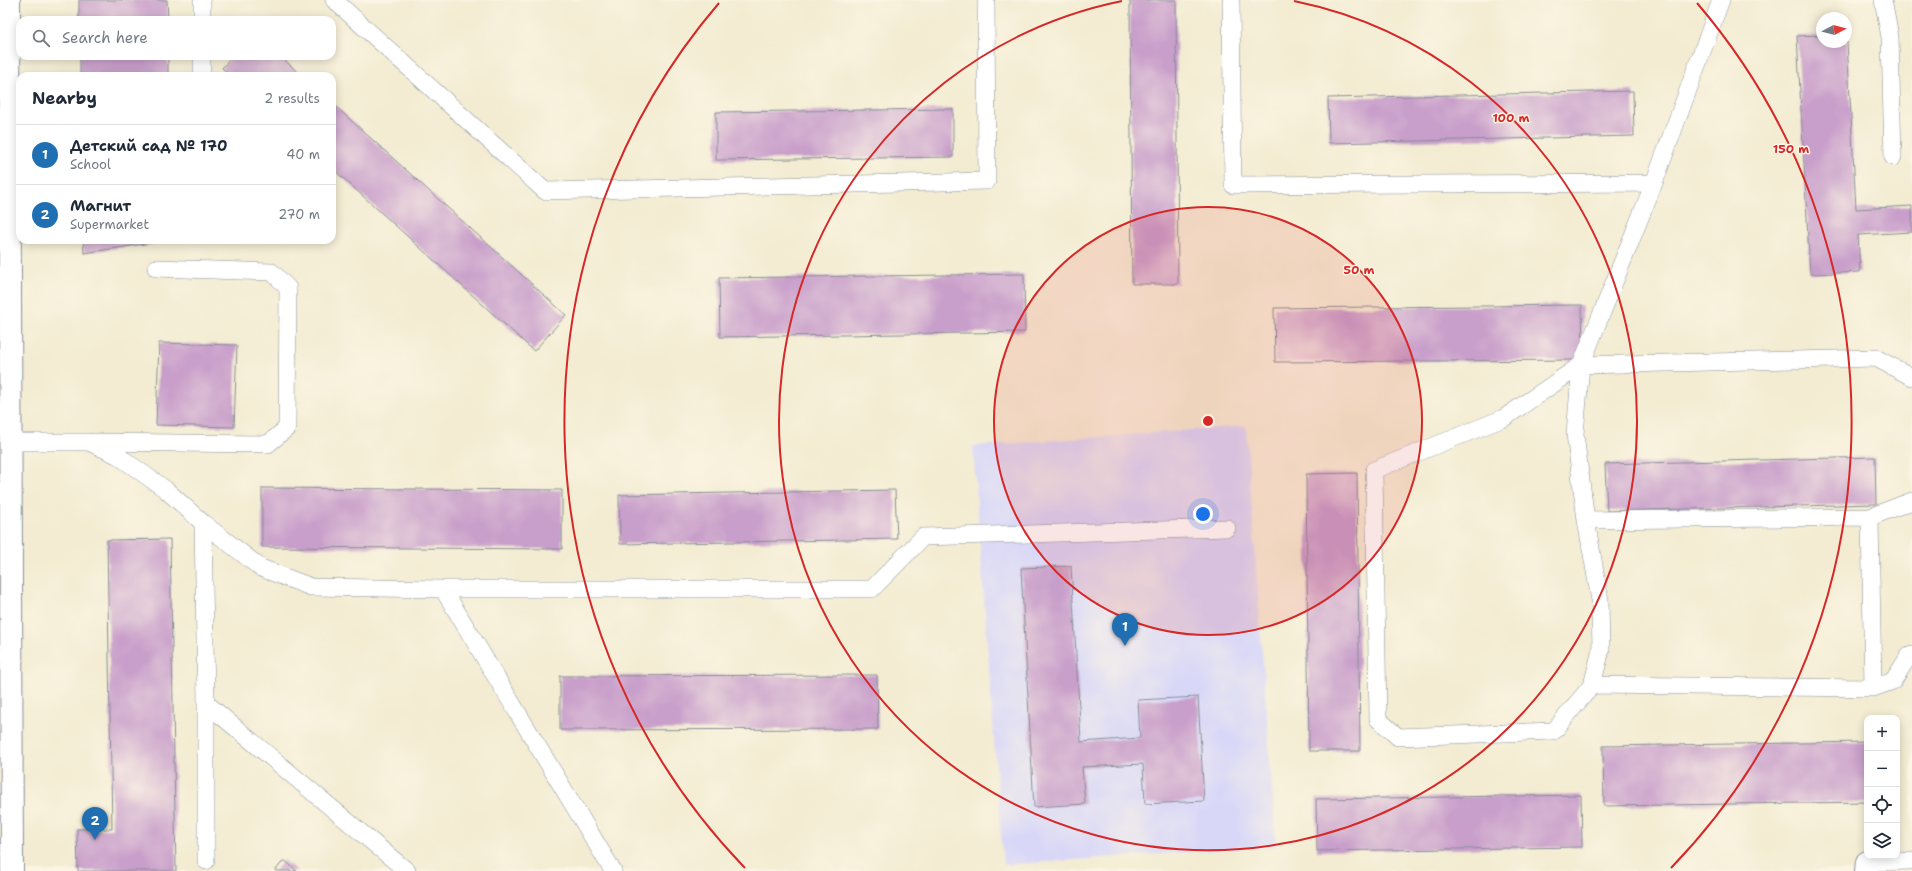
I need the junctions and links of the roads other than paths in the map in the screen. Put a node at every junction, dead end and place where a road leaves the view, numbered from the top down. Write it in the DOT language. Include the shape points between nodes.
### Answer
graph roads {
  1 [pos="9,0"];
  2 [pos="202,0"];
  3 [pos="334,0"];
  4 [pos="986,0"];
  5 [pos="1232,0"];
  6 [pos="1721,0"];
  7 [pos="1883,0"];
  8 [pos="202,16"];
  9 [pos="202,60"];
  10 [pos="202,72"];
  11 [pos="1893,157"];
  12 [pos="14,180"];
  13 [pos="1654,183"];
  14 [pos="156,268"];
  15 [pos="1582,365"];
  16 [pos="1912,377"];
  17 [pos="11,442"];
  18 [pos="89,442"];
  19 [pos="1912,501"];
  20 [pos="1870,517"];
  21 [pos="1586,520"];
  22 [pos="203,523"];
  23 [pos="1227,528"];
  24 [pos="443,589"];
  25 [pos="1912,655"];
  26 [pos="1592,685"];
  27 [pos="1873,688"];
  28 [pos="206,703"];
  29 [pos="206,861"];
  30 [pos="1912,861"];
  31 [pos="1867,866"];
  32 [pos="12,871"];
  33 [pos="407,871"];
  34 [pos="613,871"];
  1 -- 12 [label="main road"];
  2 -- 8 [label="lane"];
  3 -- 4 [label="lane" via="545,191 987,181"];
  5 -- 13 [label="lane" via="1233,185"];
  6 -- 13 [label="lane"];
  7 -- 11 [label="lane" via="1890,37"];
  9 -- 10 [label="lane"];
  12 -- 17 [label="main road"];
  13 -- 15 [label="lane"];
  14 -- 18 [label="lane" via="272,272 288,288 288,428 268,444"];
  15 -- 16 [label="lane" via="1876,358"];
  15 -- 21 [label="lane" via="1575,434"];
  15 -- 26 [label="lane" via="1504,418 1374,470 1378,719 1398,737 1554,731"];
  17 -- 18 [label="lane"];
  17 -- 32 [label="main road"];
  18 -- 22 [label="lane" via="117,455 165,489"];
  19 -- 20 [label="lane"];
  20 -- 21 [label="lane"];
  20 -- 27 [label="lane"];
  21 -- 26 [label="lane" via="1600,600 1601,650"];
  22 -- 24 [label="lane" via="261,568 311,587"];
  22 -- 28 [label="lane"];
  23 -- 24 [label="lane" via="923,537 872,589"];
  24 -- 34 [label="lane"];
  25 -- 27 [label="lane" via="1893,681"];
  26 -- 27 [label="lane"];
  28 -- 29 [label="lane"];
  28 -- 33 [label="lane"];
  30 -- 31 [label="lane"];
}
